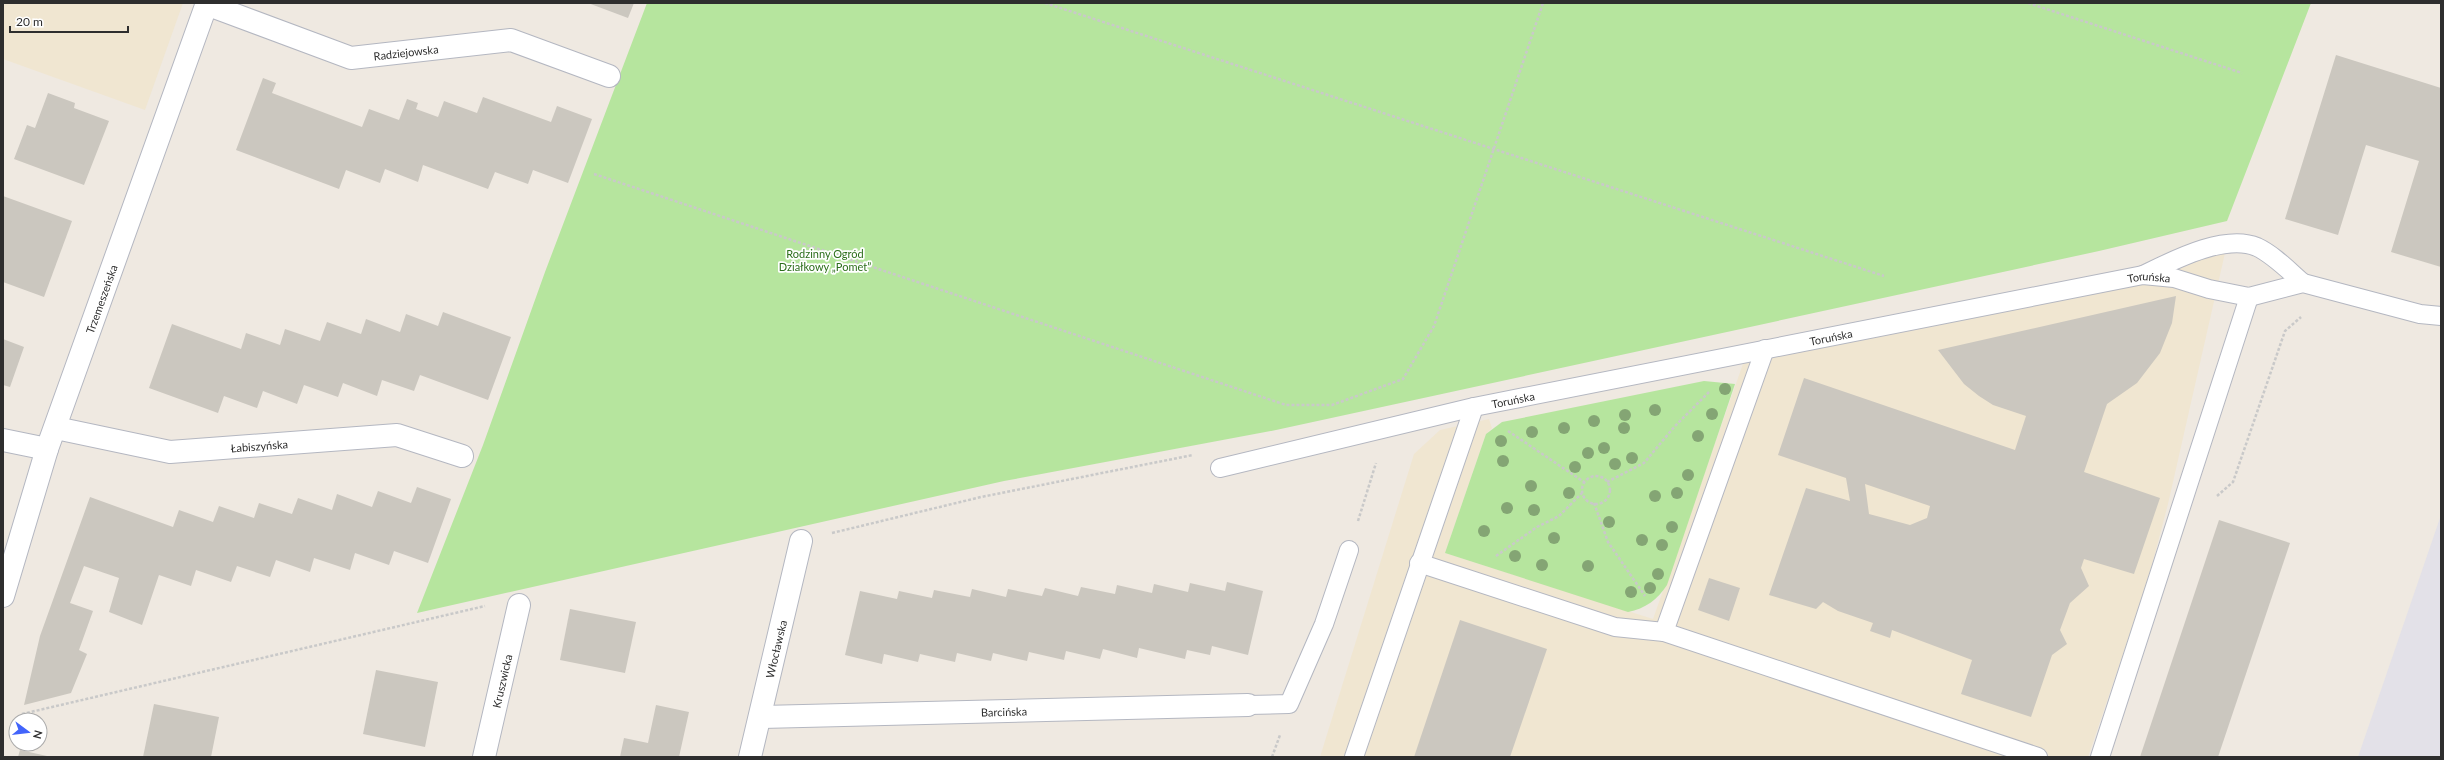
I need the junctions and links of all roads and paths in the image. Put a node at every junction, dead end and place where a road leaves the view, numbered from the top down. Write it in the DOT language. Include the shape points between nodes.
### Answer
graph roads {
  1 [pos="1045,3"];
  2 [pos="1543,3"];
  3 [pos="2028,3"];
  4 [pos="207,4"];
  5 [pos="2242,73"];
  6 [pos="609,76"];
  7 [pos="1494,149"];
  8 [pos="594,174"];
  9 [pos="2143,275"];
  10 [pos="1884,276"];
  11 [pos="2303,283"];
  12 [pos="2249,297"];
  13 [pos="2306,315"];
  14 [pos="2441,316"];
  15 [pos="1765,349"];
  16 [pos="1755,376"];
  17 [pos="1474,407"];
  18 [pos="56,428"];
  19 [pos="1386,428"];
  20 [pos="1504,429"];
  21 [pos="3,440"];
  22 [pos="47,449"];
  23 [pos="1200,453"];
  24 [pos="462,456"];
  25 [pos="1220,468"];
  26 [pos="1584,482"];
  27 [pos="1608,482"];
  28 [pos="1582,493"];
  29 [pos="2211,502"];
  30 [pos="1594,504"];
  31 [pos="800,541"];
  32 [pos="1349,550"];
  33 [pos="1419,563"];
  34 [pos="1466,578"];
  35 [pos="3,596"];
  36 [pos="519,605"];
  37 [pos="1664,632"];
  38 [pos="1248,705"];
  39 [pos="31,712"];
  40 [pos="760,717"];
  41 [pos="484,757"];
  42 [pos="750,757"];
  43 [pos="1354,757"];
  44 [pos="2038,757"];
  45 [pos="2100,757"];
  1 -- 7 [label="path"];
  2 -- 7 [label="path"];
  3 -- 5 [label="path"];
  4 -- 6 [label="street, Radziejowska" via="351,58 511,40"];
  4 -- 18 [label="street, Trzemeszeńska"];
  7 -- 8 [label="path" via="1434,326 1403,379 1332,405 1286,405"];
  7 -- 10 [label="path"];
  9 -- 11 [label="lane" via="2183,256 2208,248 2243,244 2269,254"];
  9 -- 12 [label="lane, Toruńska" via="2174,278 2208,289"];
  9 -- 15 [label="lane, Toruńska"];
  11 -- 12 [label="lane, Toruńska"];
  11 -- 14 [label="lane, Toruńska" via="2413,312"];
  12 -- 45 [label="lane"];
  13 -- 29 [label="path" via="2298,318 2285,331 2234,482"];
  15 -- 16 [label="lane"];
  15 -- 17 [label="lane, Toruńska"];
  16 -- 27 [label="path" via="1723,374 1644,463"];
  16 -- 37 [label="lane"];
  17 -- 19 [label="lane, Toruńska"];
  17 -- 33 [label="lane"];
  18 -- 22 [label="street, Trzemeszeńska"];
  18 -- 24 [label="street, Łabiszyńska" via="170,452 397,435"];
  19 -- 25 [label="lane, Toruńska"];
  19 -- 32 [label="path"];
  20 -- 26 [label="path"];
  21 -- 22 [label="street"];
  22 -- 35 [label="street, Trzemeszeńska"];
  23 -- 31 [label="path" via="981,497"];
  26 -- 27 [label="path" via="1592,476 1598,476"];
  26 -- 28 [label="path"];
  27 -- 30 [label="path" via="1609,493 1606,499"];
  28 -- 30 [label="path" via="1586,500"];
  28 -- 34 [label="path" via="1559,516 1520,538"];
  30 -- 37 [label="path" via="1608,542 1650,603"];
  31 -- 40 [label="street, Włocławska"];
  32 -- 38 [label="lane" via="1324,624 1289,704"];
  33 -- 34 [label="lane"];
  33 -- 43 [label="lane"];
  34 -- 37 [label="lane" via="1615,627"];
  36 -- 39 [label="path" via="491,605"];
  36 -- 41 [label="street, Kruszwicka"];
  37 -- 44 [label="lane"];
  38 -- 40 [label="street, Barcińska"];
  40 -- 42 [label="street, Włocławska"];
}
